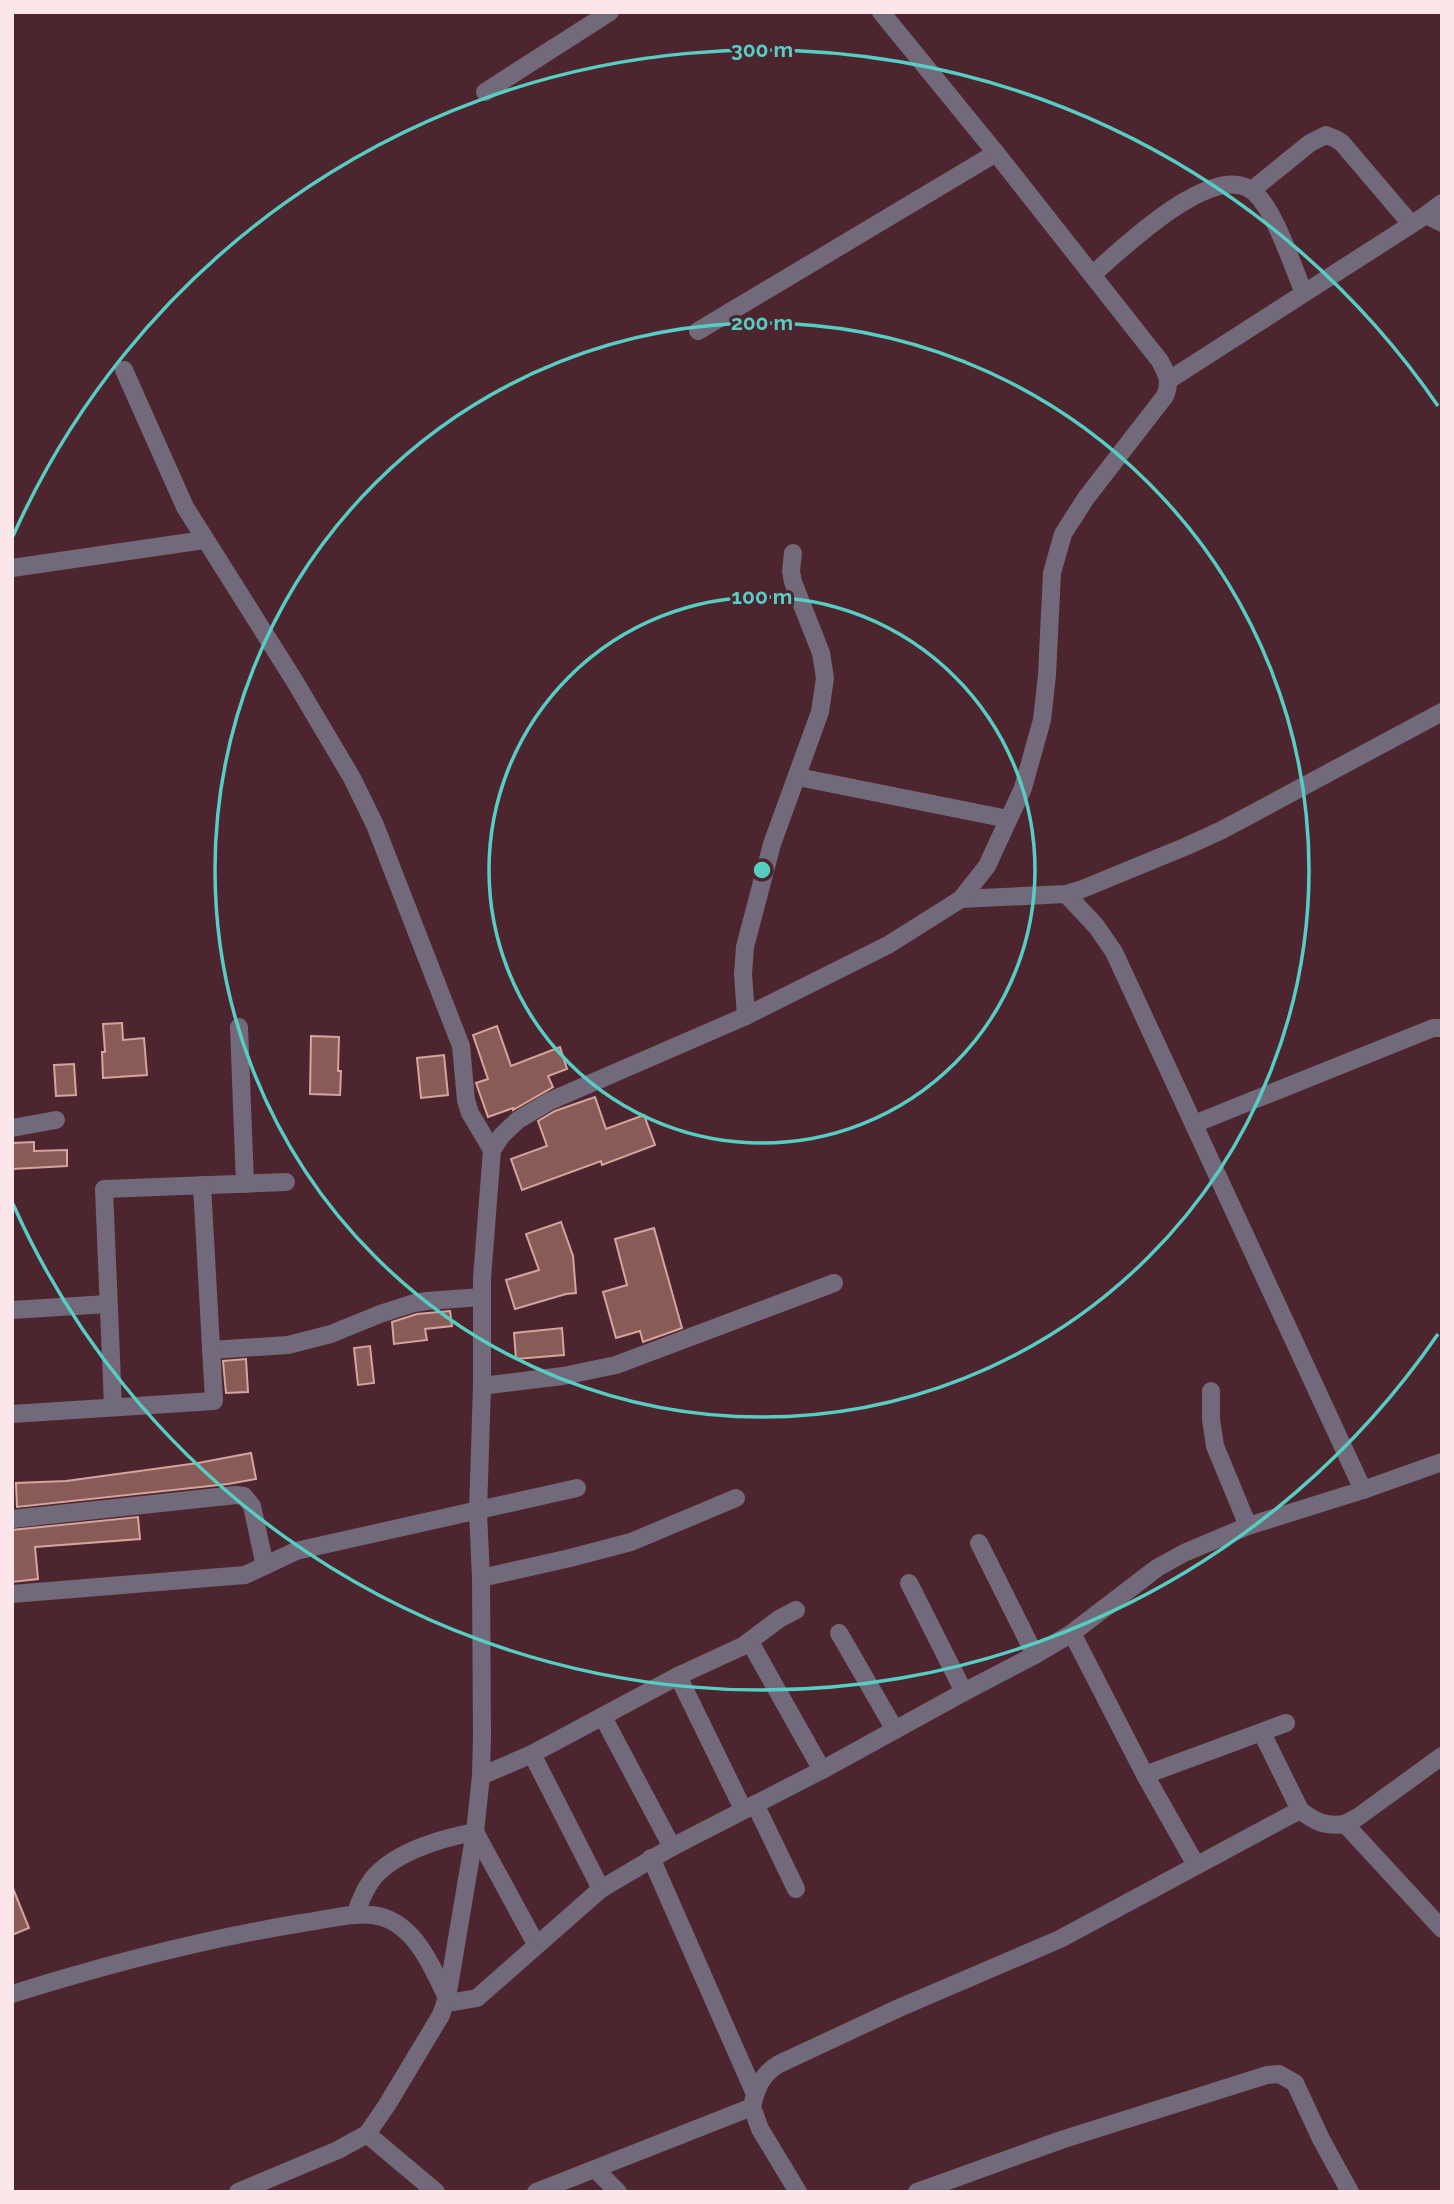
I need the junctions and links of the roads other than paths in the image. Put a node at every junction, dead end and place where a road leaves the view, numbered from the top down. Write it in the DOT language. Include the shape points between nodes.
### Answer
graph roads {
  1 [pos="610,12"];
  2 [pos="881,12"];
  3 [pos="485,92"];
  4 [pos="996,153"];
  5 [pos="1252,190"];
  6 [pos="1442,203"];
  7 [pos="1426,221"];
  8 [pos="1093,274"];
  9 [pos="1304,293"];
  10 [pos="698,331"];
  11 [pos="124,370"];
  12 [pos="1169,380"];
  13 [pos="204,540"];
  14 [pos="793,552"];
  15 [pos="12,568"];
  16 [pos="1442,712"];
  17 [pos="798,777"];
  18 [pos="1008,819"];
  19 [pos="1066,894"];
  20 [pos="961,899"];
  21 [pos="746,1016"];
  22 [pos="239,1027"];
  23 [pos="1442,1028"];
  24 [pos="56,1120"];
  25 [pos="1194,1124"];
  26 [pos="12,1128"];
  27 [pos="492,1150"];
  28 [pos="286,1182"];
  29 [pos="245,1184"];
  30 [pos="202,1185"];
  31 [pos="834,1283"];
  32 [pos="482,1297"];
  33 [pos="108,1304"];
  34 [pos="12,1310"];
  35 [pos="211,1350"];
  36 [pos="482,1386"];
  37 [pos="1211,1391"];
  38 [pos="113,1407"];
  39 [pos="12,1413"];
  40 [pos="1442,1462"];
  41 [pos="577,1488"];
  42 [pos="1363,1490"];
  43 [pos="736,1498"];
  44 [pos="478,1512"];
  45 [pos="12,1519"];
  46 [pos="1248,1526"];
  47 [pos="979,1543"];
  48 [pos="265,1566"];
  49 [pos="481,1578"];
  50 [pos="909,1583"];
  51 [pos="12,1594"];
  52 [pos="796,1610"];
  53 [pos="839,1633"];
  54 [pos="1072,1633"];
  55 [pos="750,1642"];
  56 [pos="1035,1655"];
  57 [pos="678,1676"];
  58 [pos="964,1692"];
  59 [pos="604,1717"];
  60 [pos="1286,1723"];
  61 [pos="895,1730"];
  62 [pos="1262,1733"];
  63 [pos="532,1754"];
  64 [pos="1442,1756"];
  65 [pos="822,1770"];
  66 [pos="1145,1775"];
  67 [pos="481,1776"];
  68 [pos="749,1807"];
  69 [pos="1300,1810"];
  70 [pos="1345,1824"];
  71 [pos="475,1832"];
  72 [pos="672,1847"];
  73 [pos="651,1858"];
  74 [pos="1196,1865"];
  75 [pos="601,1889"];
  76 [pos="796,1889"];
  77 [pos="355,1915"];
  78 [pos="1442,1929"];
  79 [pos="536,1944"];
  80 [pos="12,1994"];
  81 [pos="447,1998"];
  82 [pos="754,2100"];
  83 [pos="366,2134"];
  84 [pos="595,2169"];
  85 [pos="238,2192"];
  86 [pos="436,2192"];
  87 [pos="536,2192"];
  88 [pos="618,2192"];
  89 [pos="798,2192"];
  90 [pos="917,2192"];
  91 [pos="1350,2192"];
  1 -- 3 [label="street"];
  2 -- 4 [label="street"];
  4 -- 8 [label="street"];
  4 -- 10 [label="street"];
  5 -- 7 [label="street" via="1326,135 1342,143"];
  5 -- 8 [label="street" via="1222,185 1199,192 1162,216"];
  5 -- 9 [label="street" via="1270,215"];
  6 -- 7 [label="street"];
  7 -- 9 [label="street"];
  8 -- 12 [label="street" via="1160,361"];
  9 -- 12 [label="street"];
  11 -- 13 [label="street" via="170,477"];
  12 -- 18 [label="street" via="1165,396 1063,534 1052,573 1042,720 1023,788"];
  13 -- 15 [label="street"];
  13 -- 27 [label="street" via="294,680 375,825 461,1046 470,1113"];
  14 -- 17 [label="street" via="793,582 821,653 825,678 820,712"];
  16 -- 19 [label="street" via="1223,830"];
  17 -- 18 [label="street"];
  17 -- 21 [label="street" via="772,844 745,947"];
  18 -- 20 [label="street" via="987,866"];
  19 -- 20 [label="street"];
  19 -- 25 [label="street" via="1114,952"];
  20 -- 21 [label="street" via="888,945"];
  21 -- 27 [label="street" via="550,1101 518,1120"];
  22 -- 29 [label="street"];
  23 -- 25 [label="street"];
  24 -- 26 [label="street"];
  25 -- 42 [label="street"];
  27 -- 32 [label="street"];
  28 -- 29 [label="street"];
  29 -- 30 [label="street"];
  30 -- 33 [label="street" via="104,1189"];
  30 -- 35 [label="street"];
  31 -- 36 [label="street" via="616,1365"];
  32 -- 35 [label="street" via="414,1303 288,1345"];
  32 -- 36 [label="street"];
  33 -- 34 [label="street"];
  33 -- 38 [label="street"];
  35 -- 38 [label="street" via="214,1401"];
  36 -- 44 [label="street"];
  37 -- 46 [label="street" via="1215,1446"];
  38 -- 39 [label="street"];
  40 -- 42 [label="street"];
  41 -- 44 [label="street"];
  42 -- 46 [label="street"];
  43 -- 49 [label="street" via="631,1542"];
  44 -- 48 [label="street" via="296,1551"];
  44 -- 49 [label="street"];
  45 -- 48 [label="street" via="244,1496 253,1506"];
  46 -- 54 [label="street" via="1157,1568"];
  47 -- 56 [label="street"];
  48 -- 51 [label="street" via="245,1575"];
  49 -- 67 [label="street"];
  50 -- 58 [label="street"];
  52 -- 55 [label="street"];
  53 -- 61 [label="street"];
  54 -- 56 [label="street"];
  54 -- 66 [label="street"];
  55 -- 57 [label="street"];
  55 -- 65 [label="street"];
  56 -- 58 [label="street"];
  57 -- 59 [label="street"];
  57 -- 68 [label="street"];
  58 -- 61 [label="street"];
  59 -- 63 [label="street"];
  59 -- 72 [label="street"];
  60 -- 62 [label="street"];
  61 -- 65 [label="street"];
  62 -- 66 [label="street"];
  62 -- 69 [label="street"];
  63 -- 67 [label="street"];
  63 -- 75 [label="street"];
  64 -- 70 [label="street"];
  65 -- 68 [label="street"];
  66 -- 74 [label="street"];
  67 -- 71 [label="street"];
  68 -- 72 [label="street"];
  68 -- 76 [label="street"];
  69 -- 70 [label="street" via="1324,1825"];
  69 -- 74 [label="street"];
  70 -- 78 [label="street"];
  71 -- 77 [label="street" via="424,1845 402,1857 376,1875"];
  71 -- 79 [label="street"];
  71 -- 81 [label="street"];
  72 -- 73 [label="street"];
  73 -- 75 [label="street"];
  73 -- 82 [label="street"];
  74 -- 82 [label="street" via="1060,1939 779,2064 768,2070"];
  75 -- 79 [label="street"];
  77 -- 80 [label="street" via="228,1936"];
  77 -- 81 [label="street" via="382,1917 402,1928 423,1951"];
  79 -- 81 [label="street" via="477,1998 454,2002"];
  81 -- 83 [label="street" via="441,2015"];
  82 -- 84 [label="street"];
  82 -- 89 [label="street" via="760,2129"];
  83 -- 85 [label="street"];
  83 -- 86 [label="street"];
  84 -- 87 [label="street"];
  84 -- 88 [label="street"];
  90 -- 91 [label="street" via="1061,2140 1279,2074 1295,2084"];
}
